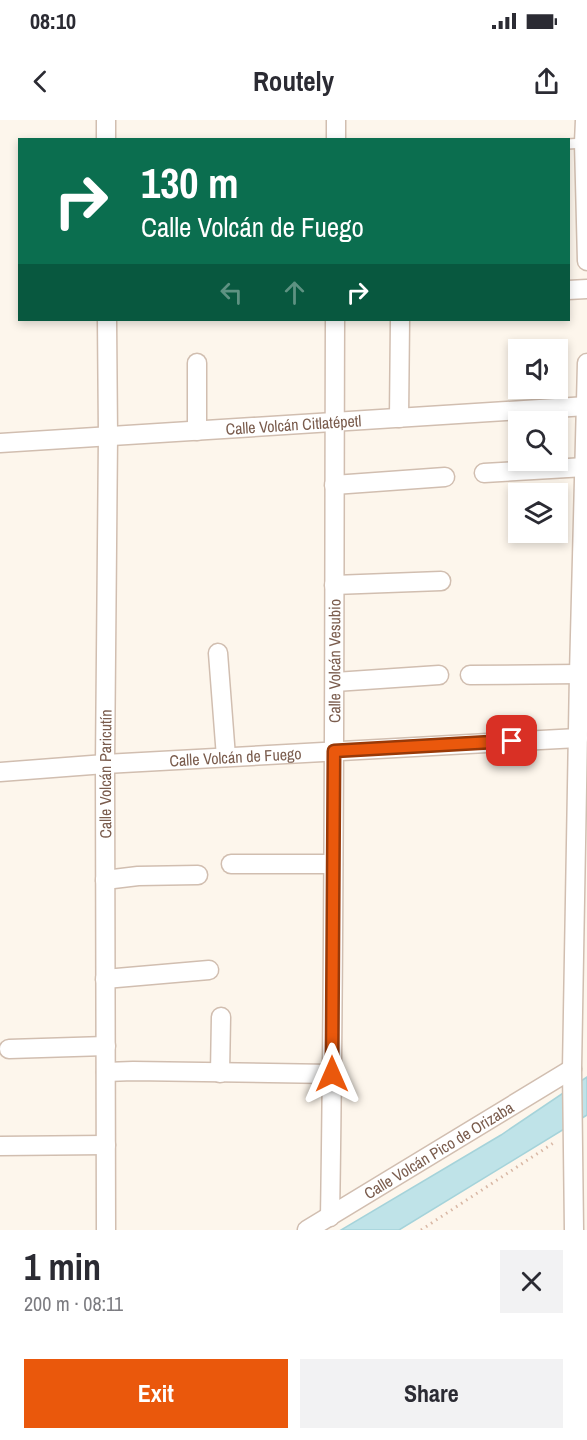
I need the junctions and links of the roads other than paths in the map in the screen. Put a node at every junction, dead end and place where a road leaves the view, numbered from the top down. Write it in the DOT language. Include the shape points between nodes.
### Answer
graph roads {
  1 [pos="106,120"];
  2 [pos="336,120"];
  3 [pos="585,120"];
  4 [pos="106,138"];
  5 [pos="336,138"];
  6 [pos="576,143"];
  7 [pos="587,261"];
  8 [pos="587,289"];
  9 [pos="570,290"];
  10 [pos="107,321"];
  11 [pos="335,321"];
  12 [pos="400,321"];
  13 [pos="197,363"];
  14 [pos="587,363"];
  15 [pos="587,406"];
  16 [pos="399,418"];
  17 [pos="334,423"];
  18 [pos="197,431"];
  19 [pos="108,436"];
  20 [pos="0,443"];
  21 [pos="585,467"];
  22 [pos="484,473"];
  23 [pos="446,477"];
  24 [pos="334,485"];
  25 [pos="441,581"];
  26 [pos="334,585"];
  27 [pos="584,638"];
  28 [pos="218,653"];
  29 [pos="439,675"];
  30 [pos="470,675"];
  31 [pos="579,675"];
  32 [pos="335,682"];
  33 [pos="578,738"];
  34 [pos="334,751"];
  35 [pos="226,757"];
  36 [pos="105,764"];
  37 [pos="0,772"];
  38 [pos="231,864"];
  39 [pos="333,864"];
  40 [pos="198,875"];
  41 [pos="105,880"];
  42 [pos="210,970"];
  43 [pos="105,979"];
  44 [pos="221,1017"];
  45 [pos="106,1046"];
  46 [pos="9,1049"];
  47 [pos="572,1069"];
  48 [pos="106,1072"];
  49 [pos="220,1073"];
  50 [pos="332,1074"];
  51 [pos="106,1145"];
  52 [pos="0,1146"];
  53 [pos="330,1217"];
  54 [pos="106,1230"];
  55 [pos="307,1230"];
  56 [pos="574,1230"];
  1 -- 4 [label="street"];
  2 -- 5 [label="street"];
  3 -- 6 [label="street"];
  6 -- 7 [label="street"];
  8 -- 9 [label="street"];
  10 -- 19 [label="street, Calle Volcán Paricutín"];
  11 -- 17 [label="street, Calle Volcán Vesubio"];
  12 -- 16 [label="street"];
  13 -- 18 [label="street"];
  14 -- 15 [label="street"];
  15 -- 16 [label="street, Calle Volcán Citlatépetl"];
  15 -- 21 [label="street"];
  16 -- 17 [label="street, Calle Volcán Citlatépetl"];
  17 -- 18 [label="street, Calle Volcán Citlatépetl"];
  17 -- 24 [label="street, Calle Volcán Vesubio"];
  18 -- 19 [label="street, Calle Volcán Citlatépetl"];
  19 -- 20 [label="street, Calle Volcán Citlatépetl"];
  19 -- 36 [label="street, Calle Volcán Paricutín"];
  21 -- 22 [label="street"];
  21 -- 27 [label="street"];
  23 -- 24 [label="street"];
  24 -- 26 [label="street, Calle Volcán Vesubio"];
  25 -- 26 [label="street"];
  26 -- 32 [label="street, Calle Volcán Vesubio"];
  27 -- 31 [label="street"];
  28 -- 35 [label="street"];
  29 -- 32 [label="street"];
  30 -- 31 [label="street"];
  31 -- 33 [label="street"];
  32 -- 34 [label="street, Calle Volcán Vesubio"];
  33 -- 34 [label="street, Calle Volcán de Fuego"];
  33 -- 47 [label="street"];
  34 -- 35 [label="street, Calle Volcán de Fuego"];
  34 -- 39 [label="street, Calle Volcán Vesubio"];
  35 -- 36 [label="street, Calle Volcán de Fuego"];
  36 -- 37 [label="street, Calle Volcán de Fuego"];
  36 -- 41 [label="street, Calle Volcán Paricutín"];
  38 -- 39 [label="street"];
  39 -- 50 [label="street, Calle Volcán Vesubio"];
  40 -- 41 [label="street"];
  41 -- 43 [label="street, Calle Volcán Paricutín"];
  42 -- 43 [label="street"];
  43 -- 45 [label="street, Calle Volcán Paricutín"];
  44 -- 49 [label="street"];
  45 -- 46 [label="street"];
  45 -- 48 [label="street, Calle Volcán Paricutín"];
  47 -- 53 [label="street, Calle Volcán Pico de Orizaba"];
  47 -- 56 [label="street"];
  48 -- 49 [label="street"];
  48 -- 51 [label="street, Calle Volcán Paricutín"];
  49 -- 50 [label="street"];
  50 -- 53 [label="street, Calle Volcán Vesubio"];
  51 -- 52 [label="street"];
  51 -- 54 [label="street, Calle Volcán Paricutín"];
  53 -- 55 [label="street, Calle Volcán Pico de Orizaba"];
}
